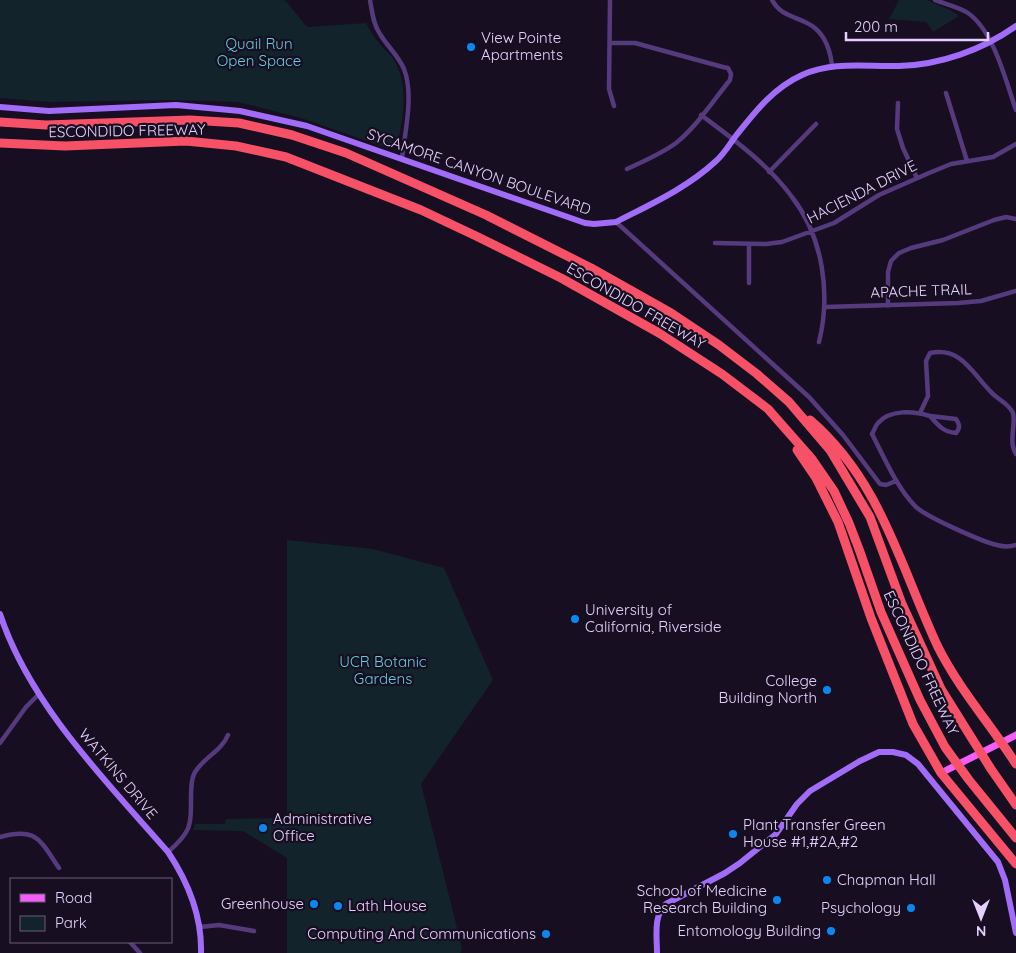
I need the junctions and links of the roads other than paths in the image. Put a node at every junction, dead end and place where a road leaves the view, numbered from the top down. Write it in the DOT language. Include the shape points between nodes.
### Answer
graph roads {
  1 [pos="370,0"];
  2 [pos="610,0"];
  3 [pos="772,0"];
  4 [pos="935,0"];
  5 [pos="1016,26"];
  6 [pos="990,42"];
  7 [pos="610,43"];
  8 [pos="832,66"];
  9 [pos="946,93"];
  10 [pos="898,103"];
  11 [pos="614,106"];
  12 [pos="0,107"];
  13 [pos="1016,110"];
  14 [pos="701,115"];
  15 [pos="0,122"];
  16 [pos="816,124"];
  17 [pos="734,140"];
  18 [pos="0,143"];
  19 [pos="1016,144"];
  20 [pos="20,145"];
  21 [pos="0,147"];
  22 [pos="402,158"];
  23 [pos="967,161"];
  24 [pos="627,169"];
  25 [pos="769,172"];
  26 [pos="917,178"];
  27 [pos="1016,219"];
  28 [pos="616,222"];
  29 [pos="812,232"];
  30 [pos="714,242"];
  31 [pos="750,244"];
  32 [pos="749,283"];
  33 [pos="1016,291"];
  34 [pos="888,306"];
  35 [pos="825,307"];
  36 [pos="819,342"];
  37 [pos="789,402"];
  38 [pos="768,409"];
  39 [pos="920,413"];
  40 [pos="930,416"];
  41 [pos="1016,454"];
  42 [pos="896,481"];
  43 [pos="1016,545"];
  44 [pos="0,614"];
  45 [pos="39,694"];
  46 [pos="228,735"];
  47 [pos="1016,736"];
  48 [pos="1001,741"];
  49 [pos="0,743"];
  50 [pos="1016,764"];
  51 [pos="942,773"];
  52 [pos="1016,806"];
  53 [pos="0,837"];
  54 [pos="1016,838"];
  55 [pos="168,852"];
  56 [pos="1016,864"];
  57 [pos="59,868"];
  58 [pos="1012,914"];
  59 [pos="1016,922"];
  60 [pos="200,927"];
  61 [pos="254,931"];
  62 [pos="1016,933"];
  63 [pos="131,943"];
  64 [pos="140,953"];
  65 [pos="201,953"];
  66 [pos="657,953"];
  1 -- 22 [label="street" via="379,33 396,54 408,87"];
  2 -- 7 [label="street"];
  3 -- 8 [label="street" via="787,16 807,23 821,34 830,50"];
  4 -- 6 [label="street" via="968,12"];
  5 -- 6 [label="street"];
  6 -- 8 [label="street" via="934,63"];
  6 -- 13 [label="street"];
  7 -- 11 [label="street" via="610,89"];
  7 -- 14 [label="street" via="628,42 728,68 730,80"];
  8 -- 17 [label="street" via="787,83 765,102"];
  9 -- 23 [label="street"];
  10 -- 26 [label="street" via="897,129"];
  12 -- 22 [label="street, SYCAMORE CANYON BOULEVARD" via="49,111 176,105 224,109 307,126"];
  14 -- 17 [label="street"];
  14 -- 24 [label="street" via="676,142"];
  15 -- 37 [label="highway, ESCONDIDO FREEWAY" via="46,125 190,120 239,123 292,135 346,154 486,215 671,313 719,345"];
  16 -- 25 [label="street"];
  17 -- 25 [label="street"];
  17 -- 28 [label="street" via="692,181"];
  18 -- 20 [label="highway, ESCONDIDO FREEWAY"];
  19 -- 23 [label="street, HACIENDA DRIVE" via="993,157"];
  20 -- 21 [label="highway"];
  20 -- 38 [label="highway, ESCONDIDO FREEWAY" via="186,141 236,146 286,157 421,210 561,278 659,333"];
  22 -- 28 [label="street, SYCAMORE CANYON BOULEVARD" via="585,223"];
  23 -- 26 [label="street, HACIENDA DRIVE"];
  25 -- 29 [label="street" via="792,197"];
  26 -- 29 [label="street, HACIENDA DRIVE" via="878,195 834,223"];
  27 -- 34 [label="street" via="994,220 899,253 891,261 888,272"];
  28 -- 42 [label="street" via="811,400 877,480 886,485"];
  29 -- 31 [label="street, HACIENDA DRIVE" via="782,242"];
  29 -- 35 [label="street" via="823,275"];
  30 -- 31 [label="street, HACIENDA DRIVE"];
  31 -- 32 [label="street"];
  33 -- 34 [label="street, APACHE TRAIL" via="981,301"];
  34 -- 35 [label="street, APACHE TRAIL"];
  35 -- 36 [label="street"];
  37 -- 48 [label="highway" via="823,431 867,489 886,522 943,654 960,685"];
  37 -- 52 [label="highway, ESCONDIDO FREEWAY" via="830,450 870,517 902,604 941,690"];
  38 -- 51 [label="highway" via="826,495 913,724"];
  38 -- 54 [label="highway, ESCONDIDO FREEWAY" via="812,459 834,491 850,523 881,612 920,700 945,747"];
  39 -- 40 [label="street"];
  39 -- 41 [label="street" via="928,396 926,361 930,353 950,352 962,359 993,395 1011,410"];
  39 -- 42 [label="street" via="892,414 878,423 872,434"];
  40 -- 40 [label="street" via="948,433 956,433 959,429 956,419"];
  42 -- 43 [label="street" via="915,507 929,516 983,541 1010,547"];
  44 -- 45 [label="street, WATKINS DRIVE"];
  45 -- 49 [label="street"];
  45 -- 55 [label="street, WATKINS DRIVE" via="94,767"];
  46 -- 55 [label="street" via="195,773 191,786 189,830"];
  47 -- 48 [label="main road"];
  48 -- 50 [label="highway"];
  48 -- 51 [label="main road"];
  51 -- 56 [label="highway"];
  53 -- 57 [label="street" via="18,832 29,834 41,843"];
  55 -- 60 [label="street, WATKINS DRIVE" via="184,878"];
  58 -- 59 [label="street"];
  58 -- 62 [label="street"];
  58 -- 66 [label="street" via="998,862 918,764 906,755 879,752 817,786 797,804 776,834 755,852 725,873 666,904 657,919"];
  60 -- 61 [label="street" via="219,925"];
  60 -- 65 [label="street, WATKINS DRIVE"];
  63 -- 64 [label="street"];
}
